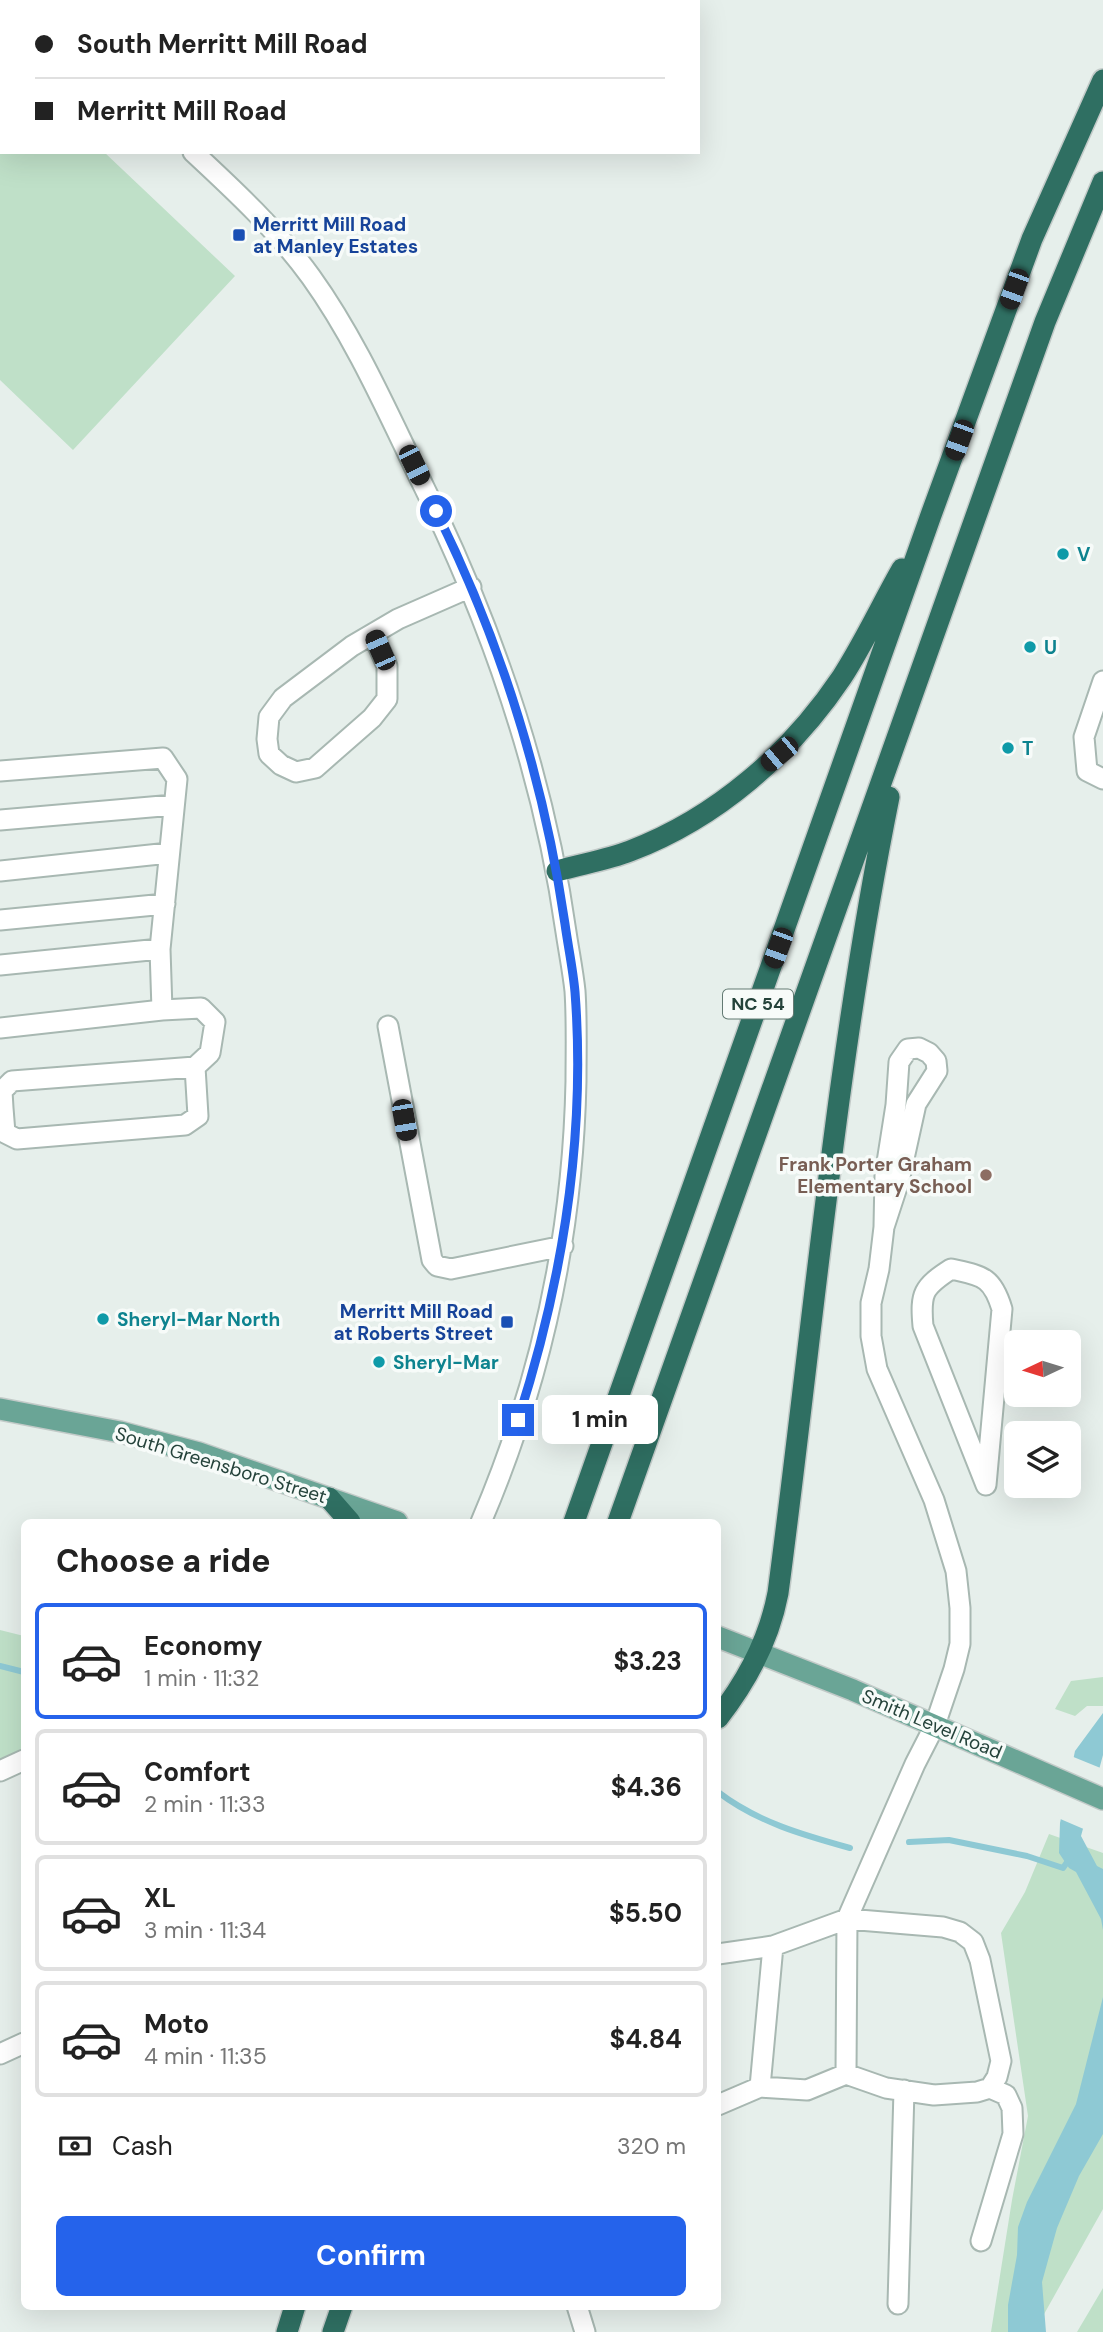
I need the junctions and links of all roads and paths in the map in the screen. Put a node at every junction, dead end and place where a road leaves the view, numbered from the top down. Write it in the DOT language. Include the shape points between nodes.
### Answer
graph roads {
  1 [pos="1103,80"];
  2 [pos="195,154"];
  3 [pos="1103,182"];
  4 [pos="931,515"];
  5 [pos="471,587"];
  6 [pos="373,634"];
  7 [pos="1103,681"];
  8 [pos="906,713"];
  9 [pos="0,771"];
  10 [pos="1103,779"];
  11 [pos="174,805"];
  12 [pos="0,820"];
  13 [pos="169,853"];
  14 [pos="0,871"];
  15 [pos="557,871"];
  16 [pos="164,904"];
  17 [pos="0,920"];
  18 [pos="160,948"];
  19 [pos="0,965"];
  20 [pos="162,1010"];
  21 [pos="388,1026"];
  22 [pos="0,1028"];
  23 [pos="195,1067"];
  24 [pos="1,1108"];
  25 [pos="884,1227"];
  26 [pos="563,1246"];
  27 [pos="0,1409"];
  28 [pos="986,1485"];
  29 [pos="329,1498"];
  30 [pos="347,1519"];
  31 [pos="388,1519"];
  32 [pos="482,1519"];
  33 [pos="575,1519"];
  34 [pos="619,1519"];
  35 [pos="721,1638"];
  36 [pos="759,1653"];
  37 [pos="721,1714"];
  38 [pos="934,1725"];
  39 [pos="21,1762"];
  40 [pos="0,1772"];
  41 [pos="1103,1799"];
  42 [pos="847,1919"];
  43 [pos="773,1946"];
  44 [pos="721,1954"];
  45 [pos="21,2044"];
  46 [pos="0,2054"];
  47 [pos="846,2074"];
  48 [pos="760,2087"];
  49 [pos="990,2088"];
  50 [pos="904,2090"];
  51 [pos="721,2104"];
  52 [pos="981,2241"];
  53 [pos="898,2304"];
  54 [pos="294,2310"];
  55 [pos="341,2310"];
  56 [pos="578,2310"];
  57 [pos="286,2332"];
  58 [pos="333,2332"];
  59 [pos="585,2332"];
  1 -- 4 [label="highway, NC 54" via="1032,239"];
  2 -- 5 [label="street" via="270,226 331,307 380,397"];
  3 -- 8 [label="highway, NC 54" via="1045,322"];
  4 -- 15 [label="highway" via="842,675 779,754 726,799 682,827 629,851"];
  4 -- 33 [label="highway, NC 54"];
  5 -- 6 [label="street"];
  5 -- 15 [label="street" via="511,694"];
  6 -- 6 [label="street" via="283,698 269,717 268,754 281,765 296,772 315,768 387,699 387,666"];
  7 -- 10 [label="street" via="1084,737 1087,771"];
  8 -- 34 [label="highway, NC 54"];
  8 -- 36 [label="highway" via="864,933 778,1593"];
  9 -- 11 [label="street" via="163,758 177,779"];
  11 -- 12 [label="street"];
  11 -- 13 [label="street"];
  13 -- 14 [label="street"];
  13 -- 16 [label="street"];
  15 -- 26 [label="street" via="575,992 576,1034 575,1122"];
  16 -- 17 [label="street"];
  16 -- 18 [label="street"];
  18 -- 19 [label="street"];
  18 -- 20 [label="street"];
  20 -- 22 [label="street"];
  20 -- 23 [label="street" via="201,1008 215,1022 210,1053"];
  21 -- 26 [label="street" via="432,1260 452,1269"];
  23 -- 24 [label="street" via="12,1081 2,1091"];
  23 -- 24 [label="street" via="198,1116 185,1125 17,1139 5,1133"];
  25 -- 25 [label="street" via="916,1104 937,1071 936,1061 919,1048 908,1049 899,1062 885,1175"];
  25 -- 38 [label="street" via="871,1303 877,1369 934,1500 957,1571 960,1643"];
  26 -- 32 [label="street" via="535,1370"];
  27 -- 29 [label="main road, South Greensboro Street" via="120,1432"];
  28 -- 28 [label="street" via="1002,1309 995,1288 979,1276 951,1269 931,1282 921,1303 923,1326"];
  29 -- 30 [label="highway"];
  29 -- 31 [label="main road, South Greensboro Street"];
  35 -- 36 [label="main road"];
  36 -- 37 [label="highway"];
  36 -- 38 [label="main road, Smith Level Road"];
  38 -- 41 [label="main road, Smith Level Road"];
  38 -- 42 [label="street"];
  39 -- 40 [label="street"];
  42 -- 43 [label="street"];
  42 -- 47 [label="street"];
  42 -- 49 [label="street" via="943,1927 973,1942 1000,2061"];
  43 -- 44 [label="street"];
  43 -- 48 [label="street"];
  45 -- 46 [label="street"];
  47 -- 48 [label="street" via="807,2090"];
  47 -- 50 [label="street"];
  48 -- 51 [label="street"];
  49 -- 50 [label="street" via="934,2095"];
  49 -- 52 [label="street" via="1006,2095 1012,2108 1013,2134"];
  50 -- 53 [label="street"];
  54 -- 57 [label="highway"];
  55 -- 58 [label="highway"];
  56 -- 59 [label="street"];
}
